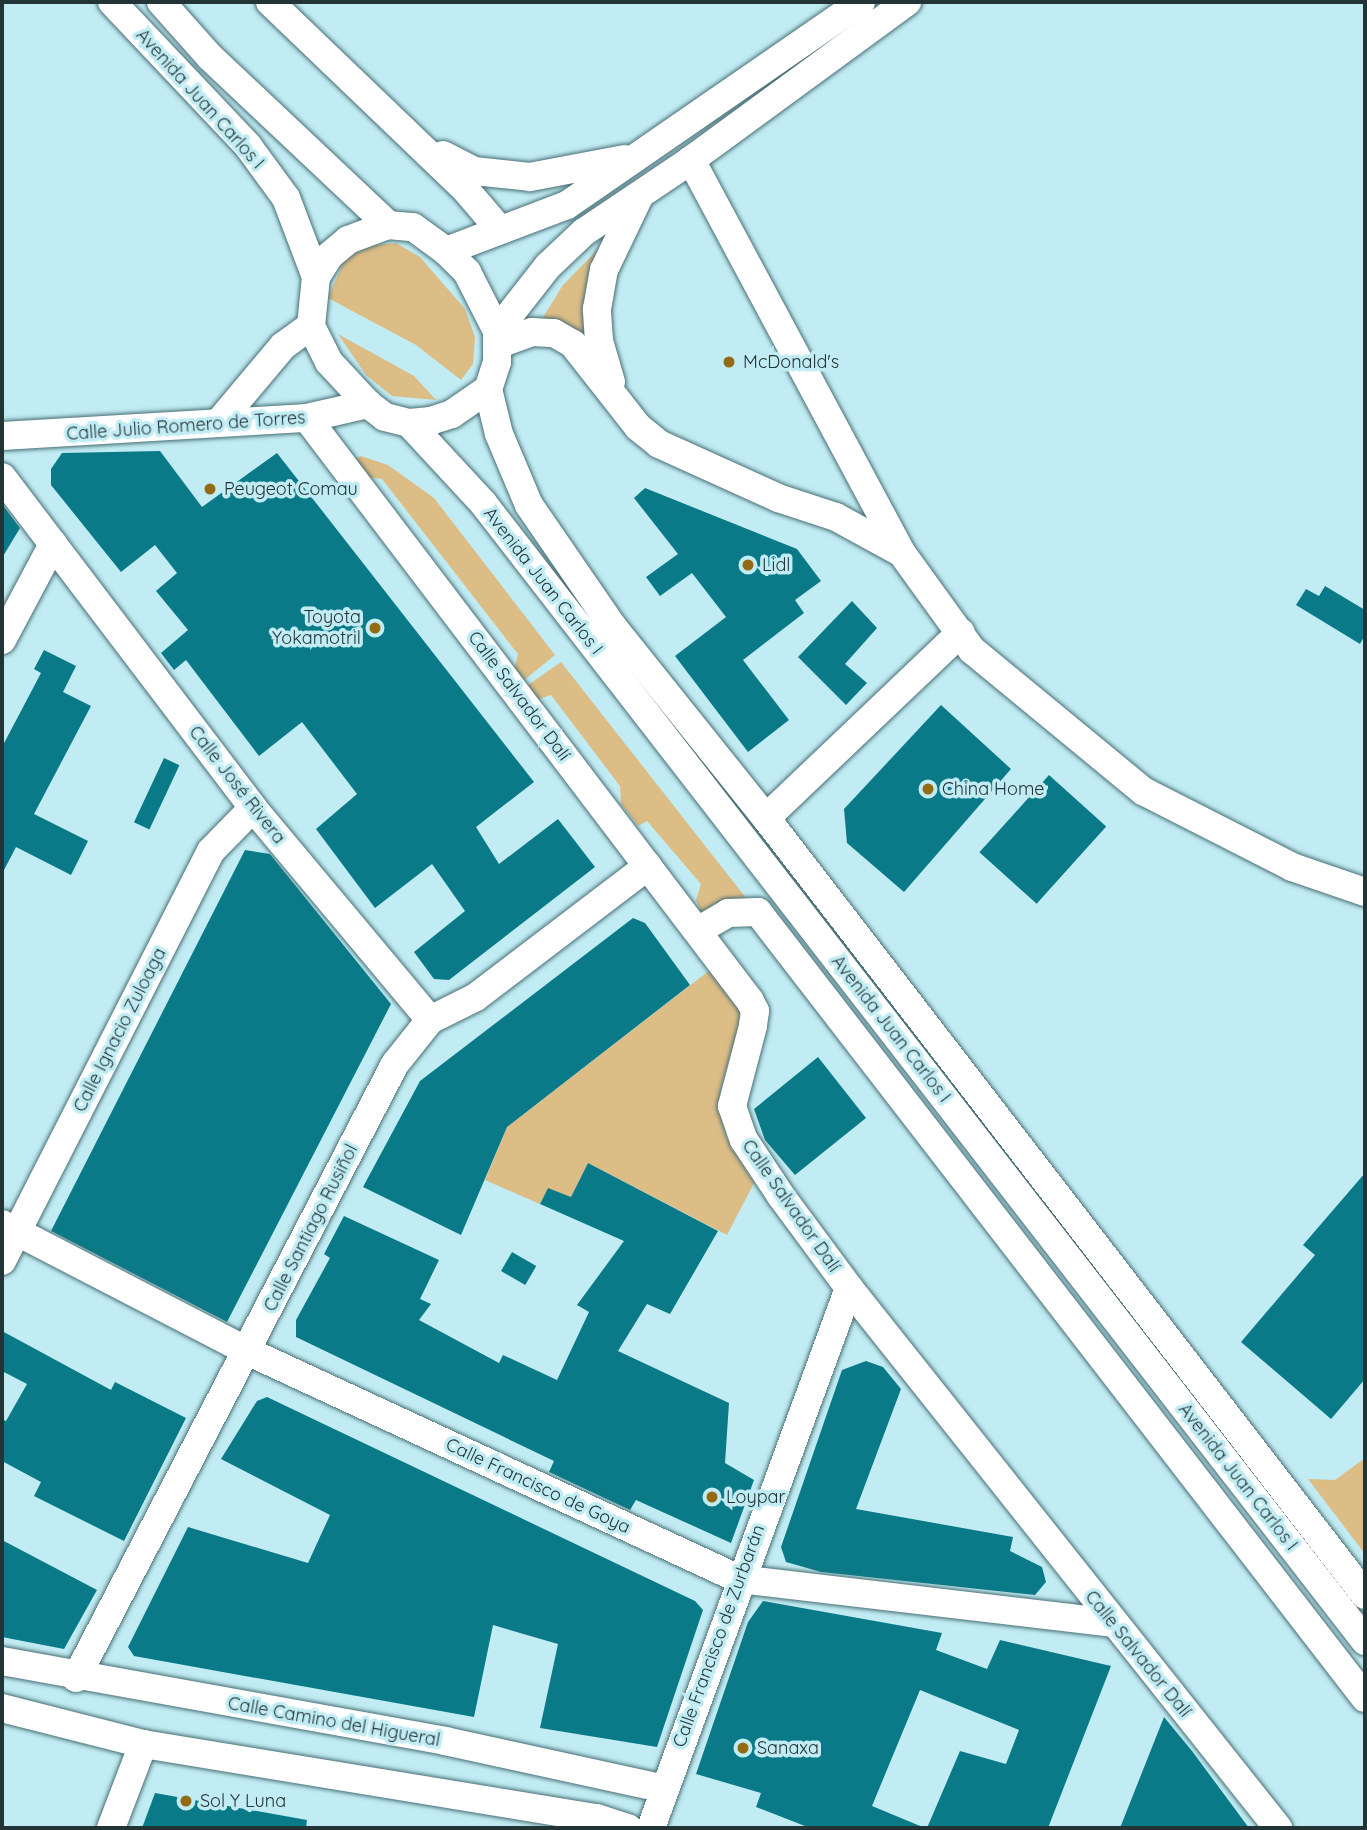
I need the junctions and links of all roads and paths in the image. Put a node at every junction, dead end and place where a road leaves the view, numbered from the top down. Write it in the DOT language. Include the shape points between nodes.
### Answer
graph roads {
  1 [pos="112,2"];
  2 [pos="161,2"];
  3 [pos="270,2"];
  4 [pos="861,2"];
  5 [pos="907,2"];
  6 [pos="419,142"];
  7 [pos="639,156"];
  8 [pos="691,160"];
  9 [pos="642,193"];
  10 [pos="388,225"];
  11 [pos="500,230"];
  12 [pos="446,251"];
  13 [pos="316,277"];
  14 [pos="311,326"];
  15 [pos="498,337"];
  16 [pos="488,389"];
  17 [pos="615,395"];
  18 [pos="368,404"];
  19 [pos="307,418"];
  20 [pos="220,421"];
  21 [pos="409,423"];
  22 [pos="2,436"];
  23 [pos="2,477"];
  24 [pos="53,544"];
  25 [pos="901,552"];
  26 [pos="961,632"];
  27 [pos="2,639"];
  28 [pos="253,808"];
  29 [pos="766,818"];
  30 [pos="648,866"];
  31 [pos="1365,891"];
  32 [pos="699,930"];
  33 [pos="430,1020"];
  34 [pos="9,1228"];
  35 [pos="2,1261"];
  36 [pos="849,1288"];
  37 [pos="247,1351"];
  38 [pos="738,1579"];
  39 [pos="1365,1595"];
  40 [pos="1113,1623"];
  41 [pos="1365,1640"];
  42 [pos="2,1661"];
  43 [pos="76,1678"];
  44 [pos="1365,1698"];
  45 [pos="2,1708"];
  46 [pos="143,1744"];
  47 [pos="665,1789"];
  48 [pos="596,1823"];
  49 [pos="111,1828"];
  50 [pos="628,1828"];
  51 [pos="651,1828"];
  52 [pos="1278,1828"];
  1 -- 13 [label="street, Avenida Juan Carlos I" via="286,198"];
  2 -- 10 [label="street, Avenida Juan Carlos I" via="210,57"];
  3 -- 6 [label="street"];
  4 -- 7 [label="street"];
  5 -- 8 [label="street"];
  6 -- 7 [label="street" via="474,171 495,175 566,172"];
  6 -- 11 [label="street" via="484,207"];
  7 -- 11 [label="street" via="567,205"];
  8 -- 9 [label="street"];
  8 -- 25 [label="street"];
  9 -- 15 [label="street" via="584,232 548,266"];
  9 -- 17 [label="street" via="604,270 597,309 599,341"];
  10 -- 12 [label="street" via="413,227"];
  10 -- 13 [label="street" via="348,240 329,256"];
  11 -- 12 [label="street"];
  12 -- 15 [label="street" via="473,281"];
  13 -- 14 [label="street"];
  14 -- 18 [label="street" via="329,362"];
  14 -- 20 [label="street" via="283,346"];
  15 -- 16 [label="street"];
  15 -- 17 [label="street" via="554,332 573,344"];
  16 -- 21 [label="street" via="452,414"];
  16 -- 29 [label="street, Avenida Juan Carlos I" via="499,434 529,505 613,627"];
  17 -- 25 [label="street" via="638,427 659,444 778,498 836,517"];
  18 -- 19 [label="street, Calle Julio Romero de Torres"];
  18 -- 21 [label="street" via="385,417"];
  19 -- 20 [label="street, Calle Julio Romero de Torres"];
  19 -- 30 [label="street, Calle Salvador Dalí"];
  20 -- 22 [label="street, Calle Julio Romero de Torres"];
  21 -- 41 [label="street, Avenida Juan Carlos I" via="483,503"];
  23 -- 24 [label="street, Calle José Rivera"];
  24 -- 27 [label="street"];
  24 -- 28 [label="street, Calle José Rivera"];
  25 -- 26 [label="street"];
  26 -- 29 [label="street"];
  26 -- 31 [label="street" via="972,650 1143,791 1292,867"];
  28 -- 33 [label="street, Calle José Rivera"];
  28 -- 34 [label="street, Calle Ignacio Zuloaga" via="211,851"];
  29 -- 39 [label="street, Avenida Juan Carlos I"];
  30 -- 32 [label="street, Calle Salvador Dalí"];
  30 -- 33 [label="street, Calle Santiago Rusiñol" via="476,997"];
  32 -- 36 [label="street, Calle Salvador Dalí" via="755,1011 737,1074 732,1106 736,1124 781,1196"];
  32 -- 44 [label="street" via="728,913 758,912"];
  33 -- 37 [label="street, Calle Santiago Rusiñol" via="395,1064"];
  34 -- 35 [label="street, Calle Ignacio Zuloaga"];
  34 -- 37 [label="street, Calle Francisco de Goya"];
  36 -- 38 [label="street, Calle Francisco de Zurbarán"];
  36 -- 40 [label="street, Calle Salvador Dalí"];
  37 -- 38 [label="street, Calle Francisco de Goya"];
  37 -- 43 [label="street, Calle Santiago Rusiñol"];
  38 -- 40 [label="street, Calle Francisco de Goya"];
  38 -- 47 [label="street, Calle Francisco de Zurbarán"];
  40 -- 52 [label="street, Calle Salvador Dalí"];
  42 -- 43 [label="street, Calle Camino del Higueral"];
  43 -- 47 [label="street, Calle Camino del Higueral" via="445,1741"];
  45 -- 46 [label="street"];
  46 -- 48 [label="street"];
  46 -- 49 [label="street"];
  47 -- 51 [label="street, Calle Francisco de Zurbarán"];
  48 -- 50 [label="street"];
}
